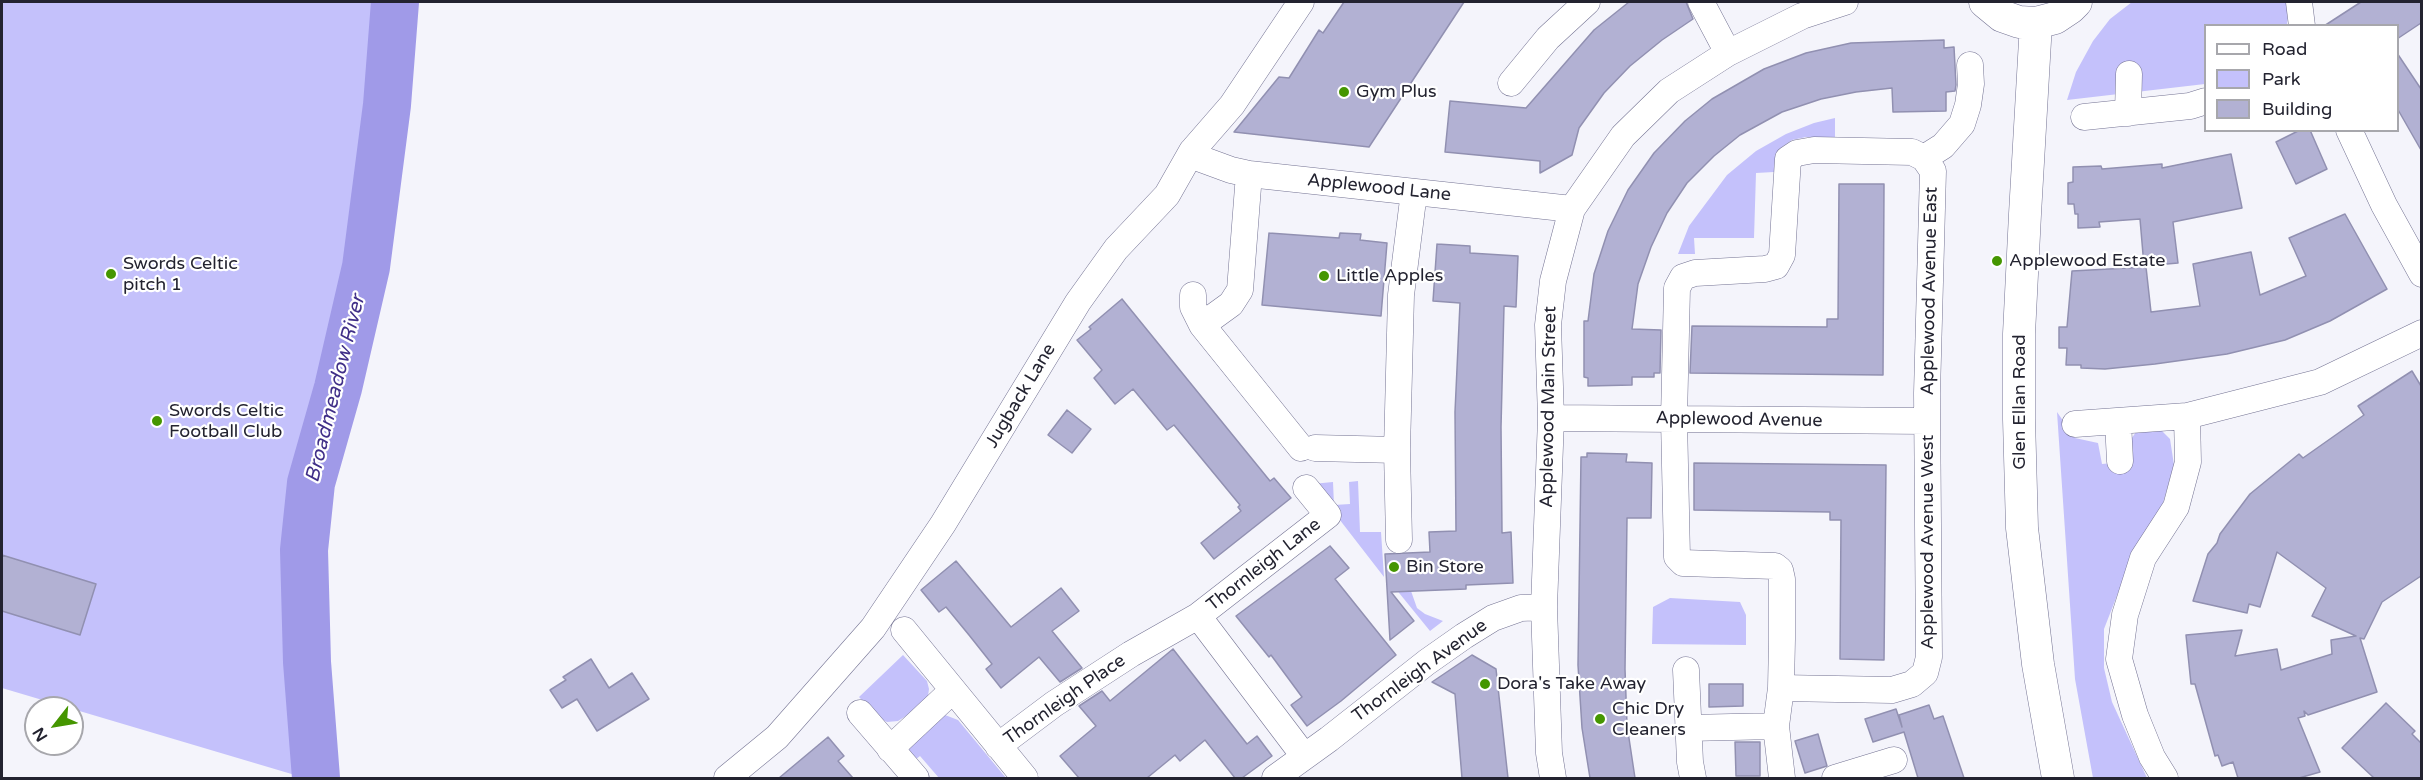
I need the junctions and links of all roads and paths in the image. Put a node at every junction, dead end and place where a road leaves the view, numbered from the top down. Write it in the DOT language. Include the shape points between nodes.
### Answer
graph roads {
  1 [pos="1302,2"];
  2 [pos="1587,2"];
  3 [pos="1701,2"];
  4 [pos="1845,2"];
  5 [pos="1985,2"];
  6 [pos="2076,2"];
  7 [pos="2299,2"];
  8 [pos="2037,23"];
  9 [pos="2302,24"];
  10 [pos="1728,53"];
  11 [pos="1970,65"];
  12 [pos="2129,74"];
  13 [pos="1511,83"];
  14 [pos="2204,101"];
  15 [pos="2128,112"];
  16 [pos="2084,117"];
  17 [pos="2350,132"];
  18 [pos="1192,151"];
  19 [pos="1924,158"];
  20 [pos="1249,174"];
  21 [pos="1414,192"];
  22 [pos="1572,209"];
  23 [pos="2421,274"];
  24 [pos="1193,295"];
  25 [pos="1202,325"];
  26 [pos="2421,333"];
  27 [pos="2187,416"];
  28 [pos="1551,418"];
  29 [pos="1674,419"];
  30 [pos="1928,422"];
  31 [pos="2118,422"];
  32 [pos="2075,424"];
  33 [pos="1397,450"];
  34 [pos="2120,461"];
  35 [pos="1306,488"];
  36 [pos="1399,540"];
  37 [pos="1544,607"];
  38 [pos="1198,616"];
  39 [pos="904,630"];
  40 [pos="1686,670"];
  41 [pos="1781,688"];
  42 [pos="952,690"];
  43 [pos="860,713"];
  44 [pos="1776,726"];
  45 [pos="1688,728"];
  46 [pos="998,746"];
  47 [pos="890,749"];
  48 [pos="1304,756"];
  49 [pos="1894,760"];
  50 [pos="727,778"];
  51 [pos="915,778"];
  52 [pos="1025,778"];
  53 [pos="1275,778"];
  54 [pos="1553,778"];
  55 [pos="1693,778"];
  56 [pos="1782,778"];
  57 [pos="1835,778"];
  58 [pos="2058,778"];
  59 [pos="2165,778"];
  1 -- 18 [label="street, Jugback Lane" via="1232,105"];
  2 -- 13 [label="street" via="1548,39"];
  3 -- 10 [label="street"];
  4 -- 10 [label="street, Applewood Main Street" via="1802,16"];
  5 -- 8 [label="street" via="2002,16"];
  6 -- 8 [label="street" via="2055,18"];
  7 -- 9 [label="street"];
  8 -- 58 [label="street, Glen Ellan Road" via="2019,334 2022,528 2038,664"];
  10 -- 22 [label="street, Applewood Main Street" via="1669,91 1623,136"];
  11 -- 19 [label="street" via="1971,84 1962,124 1943,146"];
  12 -- 15 [label="street"];
  14 -- 15 [label="street"];
  15 -- 16 [label="street"];
  17 -- 23 [label="street"];
  18 -- 20 [label="street, Applewood Lane" via="1201,159"];
  18 -- 50 [label="street, Jugback Lane" via="1167,195 1116,249 1078,302 943,524 873,628 777,737"];
  19 -- 29 [label="street" via="1912,152 1814,150 1788,159 1782,255 1776,266 1695,273 1683,277 1677,288"];
  19 -- 30 [label="street, Applewood Avenue East" via="1933,171"];
  20 -- 21 [label="street, Applewood Lane"];
  20 -- 25 [label="street" via="1240,290 1231,304"];
  21 -- 22 [label="street, Applewood Lane"];
  21 -- 33 [label="street" via="1401,295"];
  22 -- 28 [label="street, Applewood Main Street" via="1553,281 1548,325"];
  24 -- 25 [label="street" via="1193,307"];
  25 -- 33 [label="street" via="1308,448"];
  26 -- 27 [label="street" via="2320,382"];
  27 -- 31 [label="street"];
  27 -- 59 [label="street" via="2188,462 2176,507 2143,558 2125,615 2119,659 2134,715"];
  28 -- 29 [label="street, Applewood Avenue"];
  28 -- 37 [label="street, Applewood Main Street"];
  29 -- 30 [label="street, Applewood Avenue"];
  29 -- 41 [label="street" via="1677,556 1683,563 1775,566 1780,570"];
  30 -- 41 [label="street, Applewood Avenue West" via="1929,657 1925,673 1912,684 1892,690"];
  31 -- 32 [label="street"];
  31 -- 34 [label="street"];
  33 -- 36 [label="street"];
  35 -- 38 [label="street, Thornleigh Lane" via="1328,515"];
  37 -- 48 [label="street, Thornleigh Avenue" via="1521,608 1493,618 1427,662"];
  37 -- 54 [label="street, Applewood Main Street" via="1548,741"];
  38 -- 46 [label="street, Thornleigh Place" via="1054,704"];
  38 -- 48 [label="street, Thornleigh Lane"];
  39 -- 42 [label="street, Thornleigh Place"];
  40 -- 45 [label="street"];
  41 -- 44 [label="street"];
  42 -- 46 [label="street, Thornleigh Place"];
  42 -- 47 [label="street"];
  43 -- 47 [label="street"];
  44 -- 45 [label="street"];
  44 -- 56 [label="street"];
  45 -- 55 [label="street"];
  46 -- 52 [label="street, Thornleigh Place"];
  47 -- 51 [label="street"];
  48 -- 53 [label="street, Thornleigh Avenue"];
  49 -- 57 [label="street"];
}
